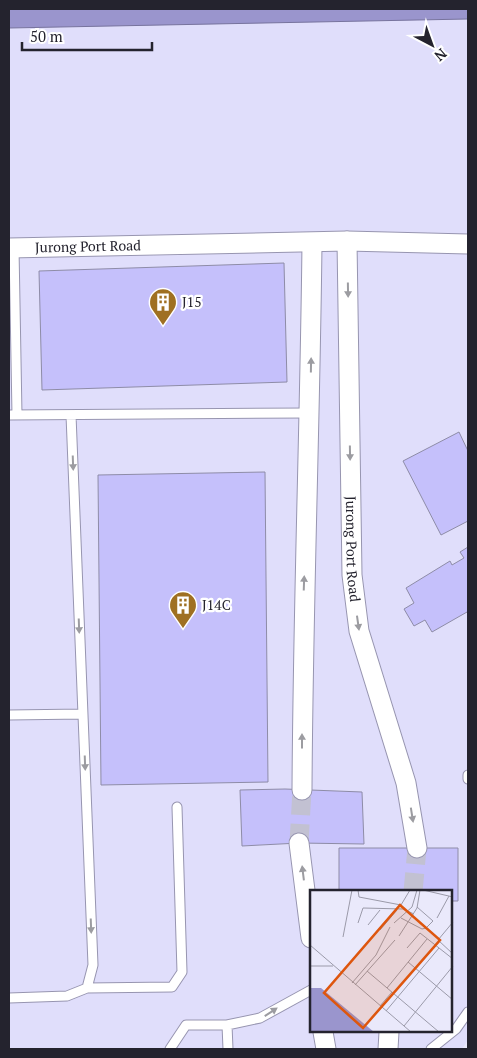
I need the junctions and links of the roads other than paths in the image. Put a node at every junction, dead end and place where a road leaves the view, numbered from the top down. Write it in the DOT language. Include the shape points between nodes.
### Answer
graph roads {
  1 [pos="347,241"];
  2 [pos="312,243"];
  3 [pos="468,244"];
  4 [pos="11,248"];
  5 [pos="310,413"];
  6 [pos="13,415"];
  7 [pos="71,415"];
  8 [pos="83,714"];
  9 [pos="9,716"];
  10 [pos="302,790"];
  11 [pos="177,807"];
  12 [pos="299,843"];
  13 [pos="417,848"];
  14 [pos="310,930"];
  15 [pos="87,988"];
  16 [pos="310,990"];
  17 [pos="9,998"];
  18 [pos="468,1012"];
  19 [pos="227,1025"];
  20 [pos="452,1032"];
  21 [pos="323,1033"];
  22 [pos="388,1033"];
  23 [pos="451,1033"];
  24 [pos="170,1049"];
  25 [pos="228,1049"];
  26 [pos="326,1049"];
  27 [pos="388,1049"];
  28 [pos="431,1049"];
  1 -- 2 [label="street, Jurong Port Road"];
  1 -- 3 [label="street, Jurong Port Road"];
  1 -- 13 [label="street, Jurong Port Road, one-way" via="352,575 359,631 406,783"];
  2 -- 4 [label="street, Jurong Port Road"];
  5 -- 2 [label="street, one-way"];
  4 -- 6 [label="lane"];
  5 -- 7 [label="lane"];
  10 -- 5 [label="street, one-way"];
  6 -- 7 [label="lane"];
  7 -- 8 [label="lane, one-way"];
  8 -- 9 [label="lane"];
  8 -- 15 [label="lane, one-way" via="93,965"];
  11 -- 15 [label="lane" via="182,972 172,987"];
  14 -- 12 [label="street, one-way"];
  15 -- 17 [label="lane" via="67,996"];
  19 -- 16 [label="lane, one-way" via="265,1017"];
  18 -- 20 [label="lane"];
  19 -- 24 [label="lane" via="186,1025"];
  19 -- 25 [label="lane"];
  21 -- 26 [label="street"];
  22 -- 27 [label="street"];
  23 -- 28 [label="lane"];
}
